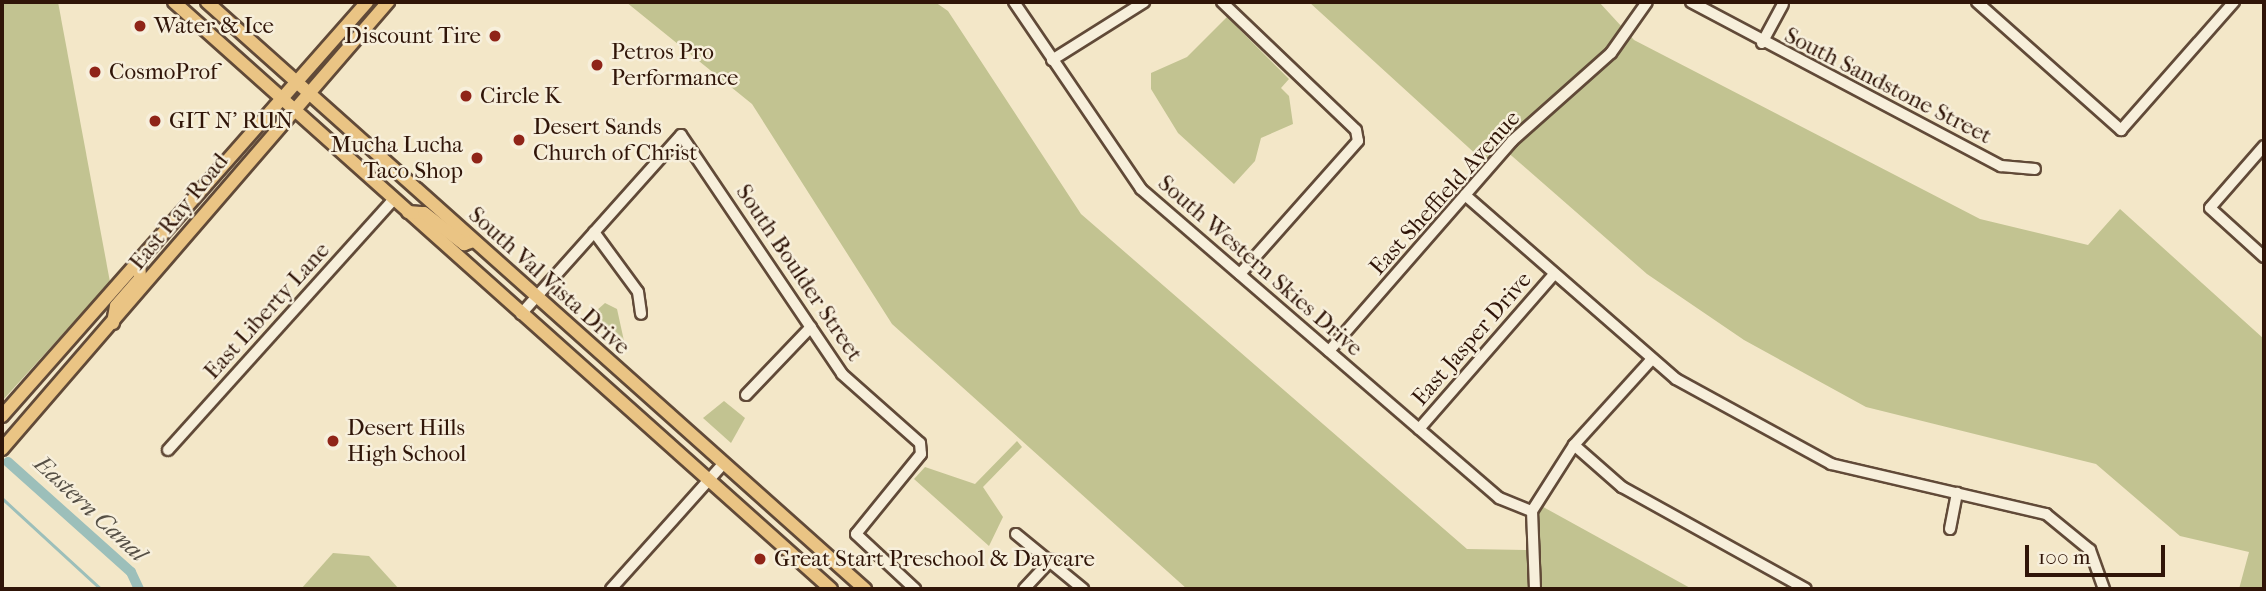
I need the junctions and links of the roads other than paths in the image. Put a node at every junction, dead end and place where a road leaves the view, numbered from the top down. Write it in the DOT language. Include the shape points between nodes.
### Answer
graph roads {
  1 [pos="207,2"];
  2 [pos="367,2"];
  3 [pos="388,2"];
  4 [pos="1014,2"];
  5 [pos="1144,2"];
  6 [pos="1222,2"];
  7 [pos="1647,2"];
  8 [pos="1691,2"];
  9 [pos="1977,2"];
  10 [pos="2234,2"];
  11 [pos="178,3"];
  12 [pos="1783,4"];
  13 [pos="1762,43"];
  14 [pos="1052,60"];
  15 [pos="296,82"];
  16 [pos="307,93"];
  17 [pos="281,97"];
  18 [pos="293,108"];
  19 [pos="2264,146"];
  20 [pos="2035,169"];
  21 [pos="1465,195"];
  22 [pos="394,199"];
  23 [pos="408,212"];
  24 [pos="594,233"];
  25 [pos="474,241"];
  26 [pos="2264,257"];
  27 [pos="139,261"];
  28 [pos="1240,274"];
  29 [pos="1554,274"];
  30 [pos="537,298"];
  31 [pos="521,314"];
  32 [pos="641,314"];
  33 [pos="112,326"];
  34 [pos="811,327"];
  35 [pos="1329,351"];
  36 [pos="1651,360"];
  37 [pos="746,395"];
  38 [pos="2,416"];
  39 [pos="1419,429"];
  40 [pos="1574,445"];
  41 [pos="2,449"];
  42 [pos="168,450"];
  43 [pos="724,463"];
  44 [pos="709,480"];
  45 [pos="1957,493"];
  46 [pos="1532,511"];
  47 [pos="1950,528"];
  48 [pos="1016,534"];
  49 [pos="1051,560"];
  50 [pos="611,589"];
  51 [pos="831,589"];
  52 [pos="865,589"];
  53 [pos="915,589"];
  54 [pos="1024,589"];
  55 [pos="1083,589"];
  56 [pos="1535,589"];
  57 [pos="1806,589"];
  58 [pos="2104,589"];
  1 -- 15 [label="main road, South Val Vista Drive"];
  2 -- 15 [label="main road, East Ray Road"];
  3 -- 16 [label="main road, East Ray Road"];
  4 -- 14 [label="street, South Western Skies Drive"];
  5 -- 14 [label="street"];
  6 -- 28 [label="street" via="1356,130 1358,141"];
  7 -- 21 [label="street, East Sheffield Avenue" via="1611,53 1512,141"];
  8 -- 13 [label="street, South Sandstone Street"];
  9 -- 10 [label="street" via="2121,130"];
  11 -- 17 [label="main road, South Val Vista Drive"];
  12 -- 13 [label="street"];
  13 -- 20 [label="street, South Sandstone Street" via="2001,166"];
  14 -- 28 [label="street, South Western Skies Drive" via="1141,189"];
  15 -- 16 [label="main road, South Val Vista Drive"];
  15 -- 17 [label="main road, East Ray Road"];
  16 -- 18 [label="main road, East Ray Road"];
  16 -- 25 [label="main road, South Val Vista Drive"];
  17 -- 18 [label="main road, South Val Vista Drive"];
  17 -- 27 [label="main road, East Ray Road"];
  18 -- 22 [label="main road, South Val Vista Drive"];
  18 -- 33 [label="main road, East Ray Road"];
  19 -- 26 [label="street" via="2210,208"];
  21 -- 29 [label="street"];
  21 -- 35 [label="street, East Sheffield Avenue"];
  22 -- 23 [label="main road, South Val Vista Drive"];
  22 -- 42 [label="street, East Liberty Lane"];
  23 -- 25 [label="main road" via="424,213 464,244"];
  23 -- 31 [label="main road, South Val Vista Drive"];
  24 -- 30 [label="street"];
  24 -- 32 [label="street" via="638,292"];
  24 -- 34 [label="street, South Boulder Street" via="681,135"];
  25 -- 30 [label="main road, South Val Vista Drive"];
  27 -- 33 [label="main road" via="140,278 116,306"];
  27 -- 38 [label="main road, East Ray Road"];
  28 -- 35 [label="street, South Western Skies Drive"];
  29 -- 36 [label="street"];
  29 -- 39 [label="street, East Jasper Drive"];
  30 -- 31 [label="street"];
  30 -- 43 [label="main road, South Val Vista Drive"];
  31 -- 44 [label="main road, South Val Vista Drive"];
  33 -- 41 [label="main road, East Ray Road"];
  34 -- 37 [label="street"];
  34 -- 53 [label="street, South Boulder Street" via="842,374 920,443 921,454 856,534"];
  35 -- 39 [label="street, South Western Skies Drive"];
  36 -- 40 [label="street"];
  36 -- 45 [label="street" via="1831,464"];
  39 -- 46 [label="street, South Western Skies Drive" via="1499,498"];
  40 -- 46 [label="street"];
  40 -- 57 [label="street" via="1622,487"];
  43 -- 44 [label="street"];
  43 -- 52 [label="main road, South Val Vista Drive"];
  44 -- 50 [label="street"];
  44 -- 51 [label="main road, South Val Vista Drive"];
  45 -- 47 [label="street"];
  45 -- 58 [label="street" via="2046,514 2072,528 2090,550"];
  46 -- 56 [label="street"];
  48 -- 49 [label="street"];
  49 -- 54 [label="street"];
  49 -- 55 [label="street"];
}
